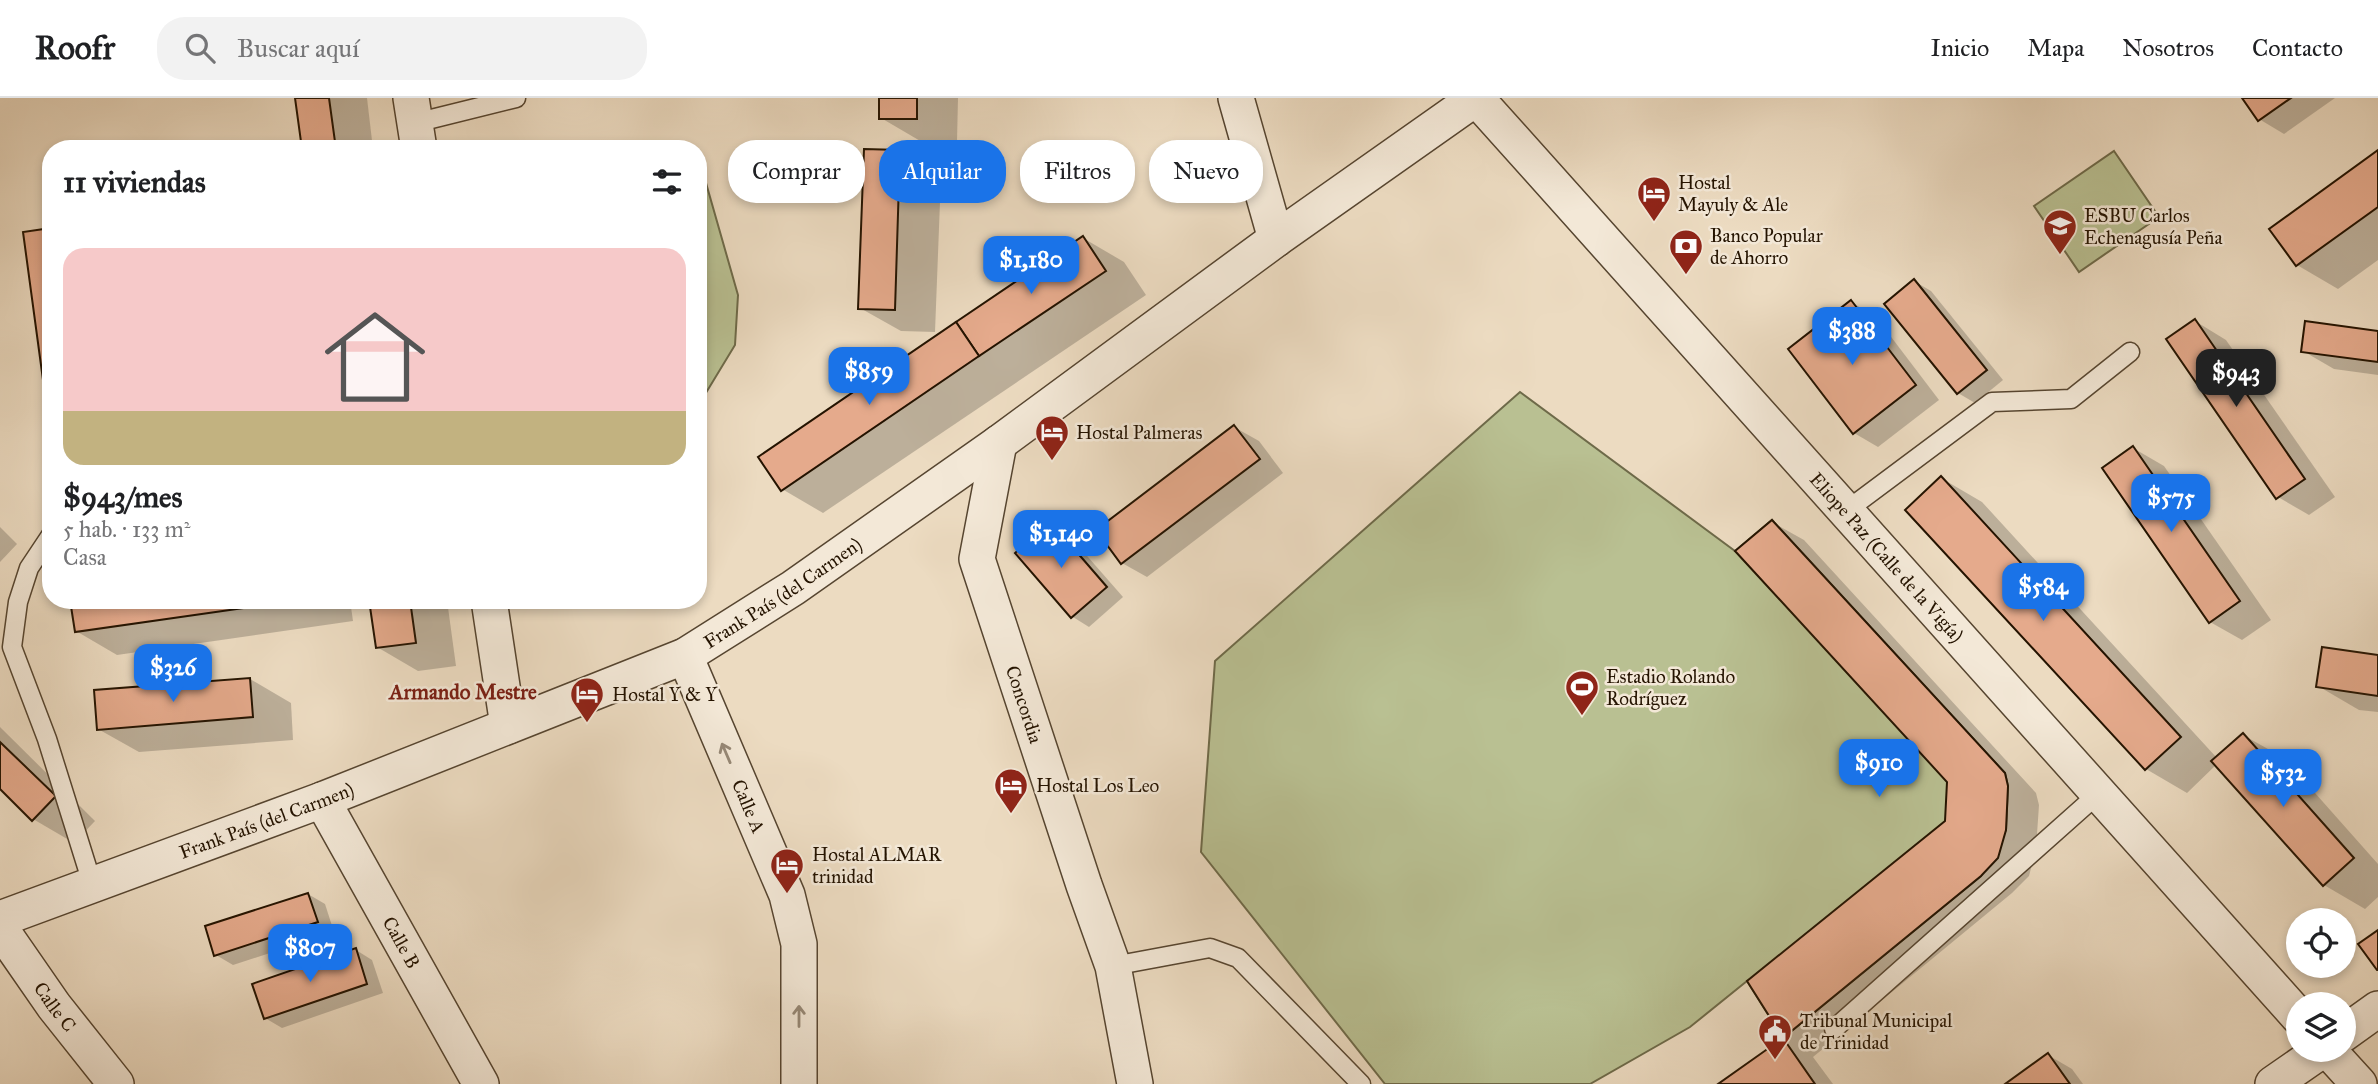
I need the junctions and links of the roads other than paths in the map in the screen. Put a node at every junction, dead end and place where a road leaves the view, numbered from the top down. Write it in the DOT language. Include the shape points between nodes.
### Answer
graph roads {
  1 [pos="516,98"];
  2 [pos="1236,98"];
  3 [pos="1476,98"];
  4 [pos="415,123"];
  5 [pos="1276,239"];
  6 [pos="2130,352"];
  7 [pos="999,443"];
  8 [pos="1846,511"];
  9 [pos="42,548"];
  10 [pos="490,609"];
  11 [pos="685,656"];
  12 [pos="508,726"];
  13 [pos="2098,794"];
  14 [pos="322,800"];
  15 [pos="92,883"];
  16 [pos="0,919"];
  17 [pos="0,928"];
  18 [pos="1113,966"];
  19 [pos="2286,1003"];
  20 [pos="2378,1009"];
  21 [pos="2356,1025"];
  22 [pos="1834,1029"];
  23 [pos="2305,1062"];
  24 [pos="2339,1062"];
  25 [pos="116,1084"];
  26 [pos="481,1084"];
  27 [pos="799,1084"];
  28 [pos="1135,1084"];
  29 [pos="1361,1084"];
  30 [pos="2273,1084"];
  31 [pos="2359,1084"];
  1 -- 4 [label="lane"];
  2 -- 5 [label="street"];
  3 -- 5 [label="street, Frank País (del Carmen)"];
  3 -- 8 [label="street, Eliope Paz (Calle de la Vigía)"];
  5 -- 7 [label="street, Frank País (del Carmen)"];
  6 -- 8 [label="lane" via="2071,399 1992,402"];
  7 -- 11 [label="street, Frank País (del Carmen)" via="793,588"];
  7 -- 18 [label="street, Concordia" via="977,559"];
  8 -- 13 [label="street, Eliope Paz (Calle de la Vigía)"];
  9 -- 15 [label="lane" via="29,568 18,602 12,647 47,739"];
  10 -- 12 [label="street"];
  11 -- 12 [label="street, Frank País (del Carmen)"];
  27 -- 11 [label="street, Calle A, one-way" via="799,944 787,895"];
  12 -- 14 [label="street, Frank País (del Carmen)"];
  13 -- 19 [label="street, Eliope Paz (Calle de la Vigía)"];
  13 -- 22 [label="lane"];
  14 -- 15 [label="street, Frank País (del Carmen)"];
  14 -- 26 [label="street, Calle B"];
  15 -- 16 [label="street, Frank País (del Carmen)"];
  17 -- 25 [label="street, Calle C"];
  18 -- 28 [label="street, Concordia"];
  18 -- 29 [label="lane" via="1210,948 1238,958"];
  20 -- 21 [label="street"];
  23 -- 30 [label="street"];
  24 -- 31 [label="street"];
}
